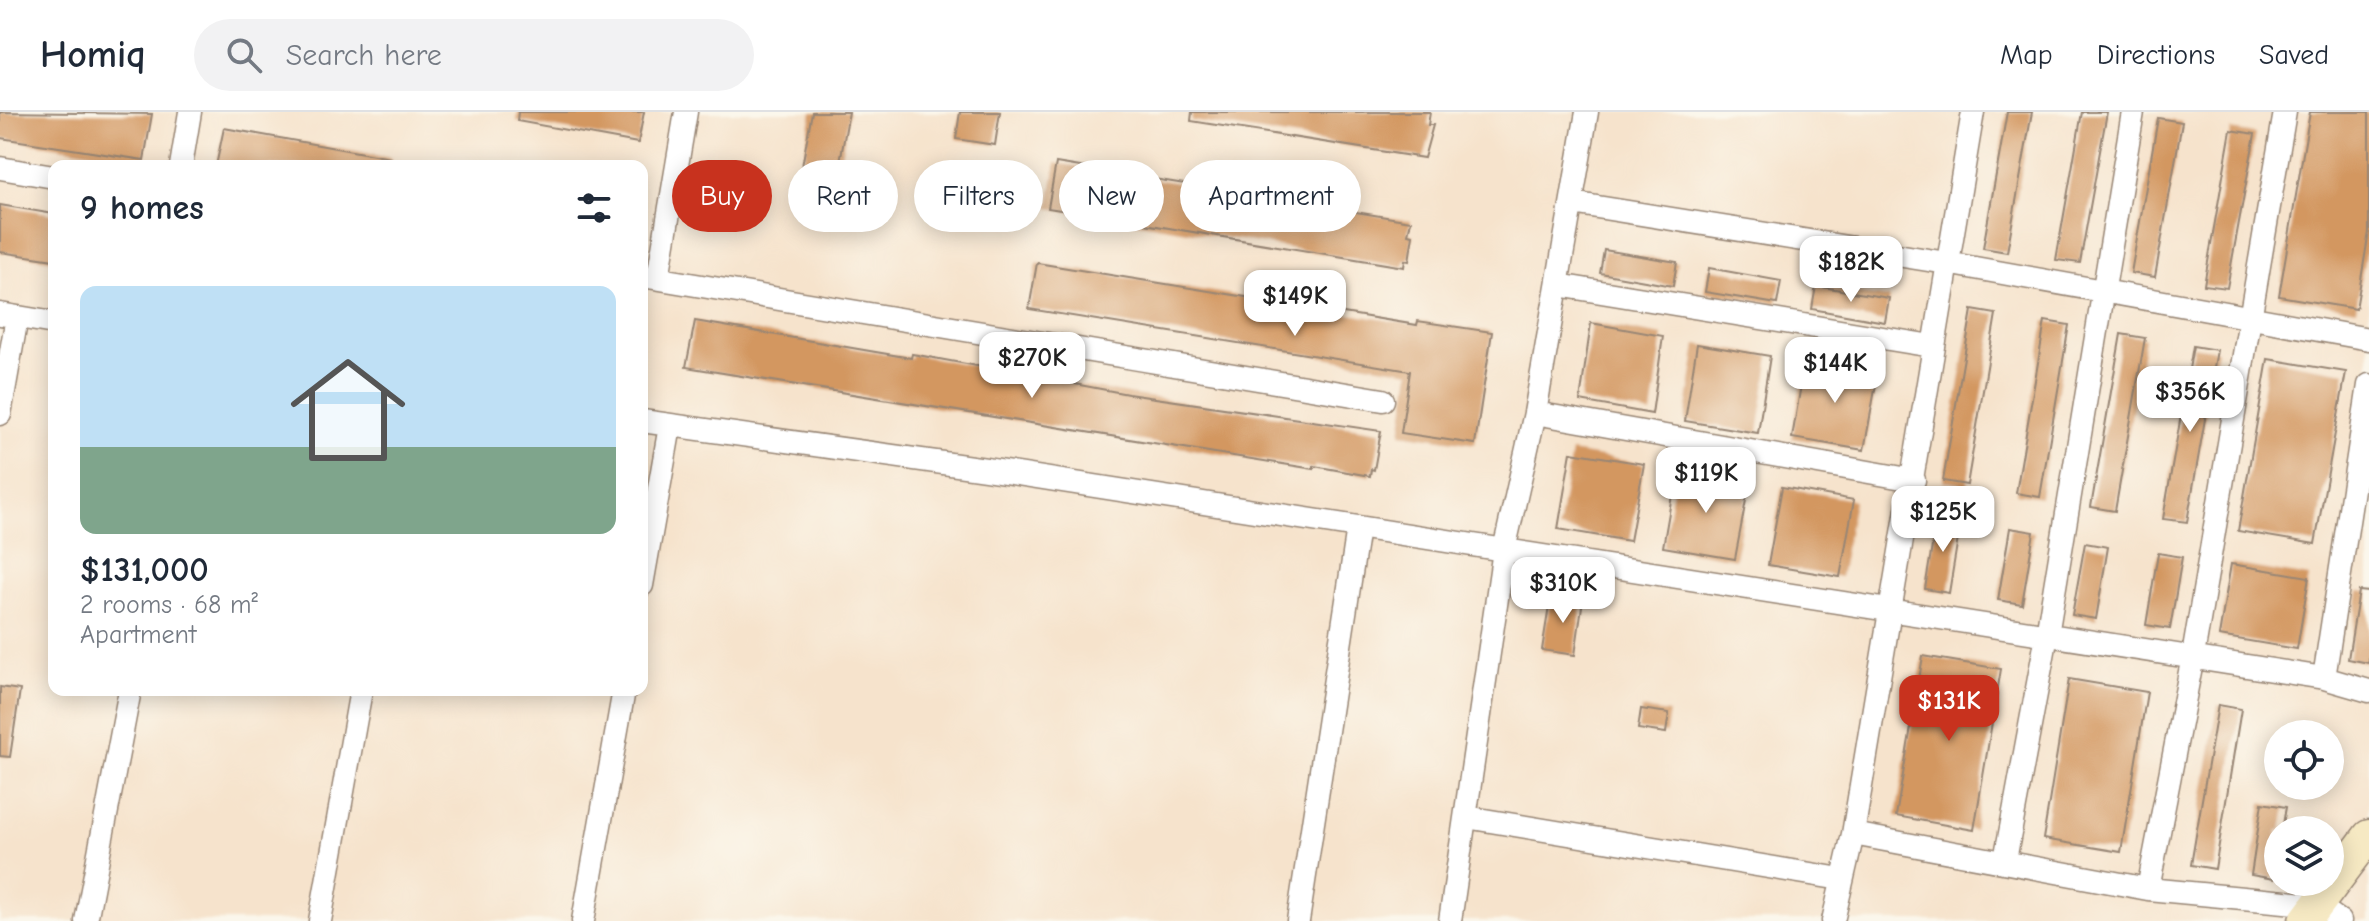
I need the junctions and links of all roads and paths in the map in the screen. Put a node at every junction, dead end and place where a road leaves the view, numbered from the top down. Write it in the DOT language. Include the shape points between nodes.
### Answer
graph roads {
  1 [pos="190,112"];
  2 [pos="686,112"];
  3 [pos="1587,112"];
  4 [pos="1973,112"];
  5 [pos="2133,112"];
  6 [pos="2285,112"];
  7 [pos="182,160"];
  8 [pos="0,168"];
  9 [pos="48,176"];
  10 [pos="1572,203"];
  11 [pos="1947,263"];
  12 [pos="650,277"];
  13 [pos="1558,285"];
  14 [pos="2104,290"];
  15 [pos="8,315"];
  16 [pos="2251,319"];
  17 [pos="48,322"];
  18 [pos="2369,339"];
  19 [pos="1932,346"];
  20 [pos="2369,385"];
  21 [pos="1383,400"];
  22 [pos="1535,413"];
  23 [pos="0,414"];
  24 [pos="648,422"];
  25 [pos="670,426"];
  26 [pos="1914,480"];
  27 [pos="1358,528"];
  28 [pos="1504,550"];
  29 [pos="648,551"];
  30 [pos="1892,609"];
  31 [pos="2047,635"];
  32 [pos="2193,656"];
  33 [pos="2324,678"];
  34 [pos="2369,691"];
  35 [pos="129,696"];
  36 [pos="360,696"];
  37 [pos="623,696"];
  38 [pos="1466,817"];
  39 [pos="1853,834"];
  40 [pos="2369,836"];
  41 [pos="2005,860"];
  42 [pos="1841,879"];
  43 [pos="2148,889"];
  44 [pos="2320,916"];
  45 [pos="86,921"];
  46 [pos="320,921"];
  47 [pos="583,921"];
  48 [pos="1298,921"];
  49 [pos="1450,921"];
  50 [pos="1833,921"];
  1 -- 7 [label="street"];
  2 -- 12 [label="street"];
  3 -- 10 [label="street"];
  4 -- 11 [label="street"];
  5 -- 14 [label="street"];
  6 -- 16 [label="street"];
  8 -- 9 [label="street"];
  10 -- 11 [label="street"];
  10 -- 13 [label="street"];
  11 -- 14 [label="street"];
  11 -- 19 [label="street"];
  12 -- 21 [label="street"];
  13 -- 19 [label="street"];
  13 -- 22 [label="street"];
  14 -- 16 [label="street"];
  14 -- 31 [label="street"];
  15 -- 17 [label="street"];
  15 -- 23 [label="street"];
  16 -- 18 [label="street"];
  16 -- 32 [label="street"];
  19 -- 26 [label="street"];
  20 -- 33 [label="street"];
  22 -- 26 [label="street"];
  22 -- 28 [label="street"];
  24 -- 25 [label="street"];
  25 -- 27 [label="street"];
  25 -- 29 [label="street"];
  26 -- 30 [label="street"];
  27 -- 28 [label="street"];
  27 -- 48 [label="street"];
  28 -- 30 [label="street"];
  28 -- 38 [label="street"];
  30 -- 31 [label="street"];
  30 -- 39 [label="street"];
  31 -- 32 [label="street"];
  31 -- 41 [label="street"];
  32 -- 33 [label="street"];
  32 -- 43 [label="street"];
  33 -- 34 [label="street"];
  35 -- 45 [label="street"];
  36 -- 46 [label="street"];
  37 -- 47 [label="street"];
  38 -- 42 [label="street"];
  38 -- 49 [label="street"];
  39 -- 41 [label="street"];
  39 -- 42 [label="street"];
  40 -- 44 [label="street"];
  41 -- 43 [label="street"];
  42 -- 50 [label="street"];
  43 -- 44 [label="street"];
}
